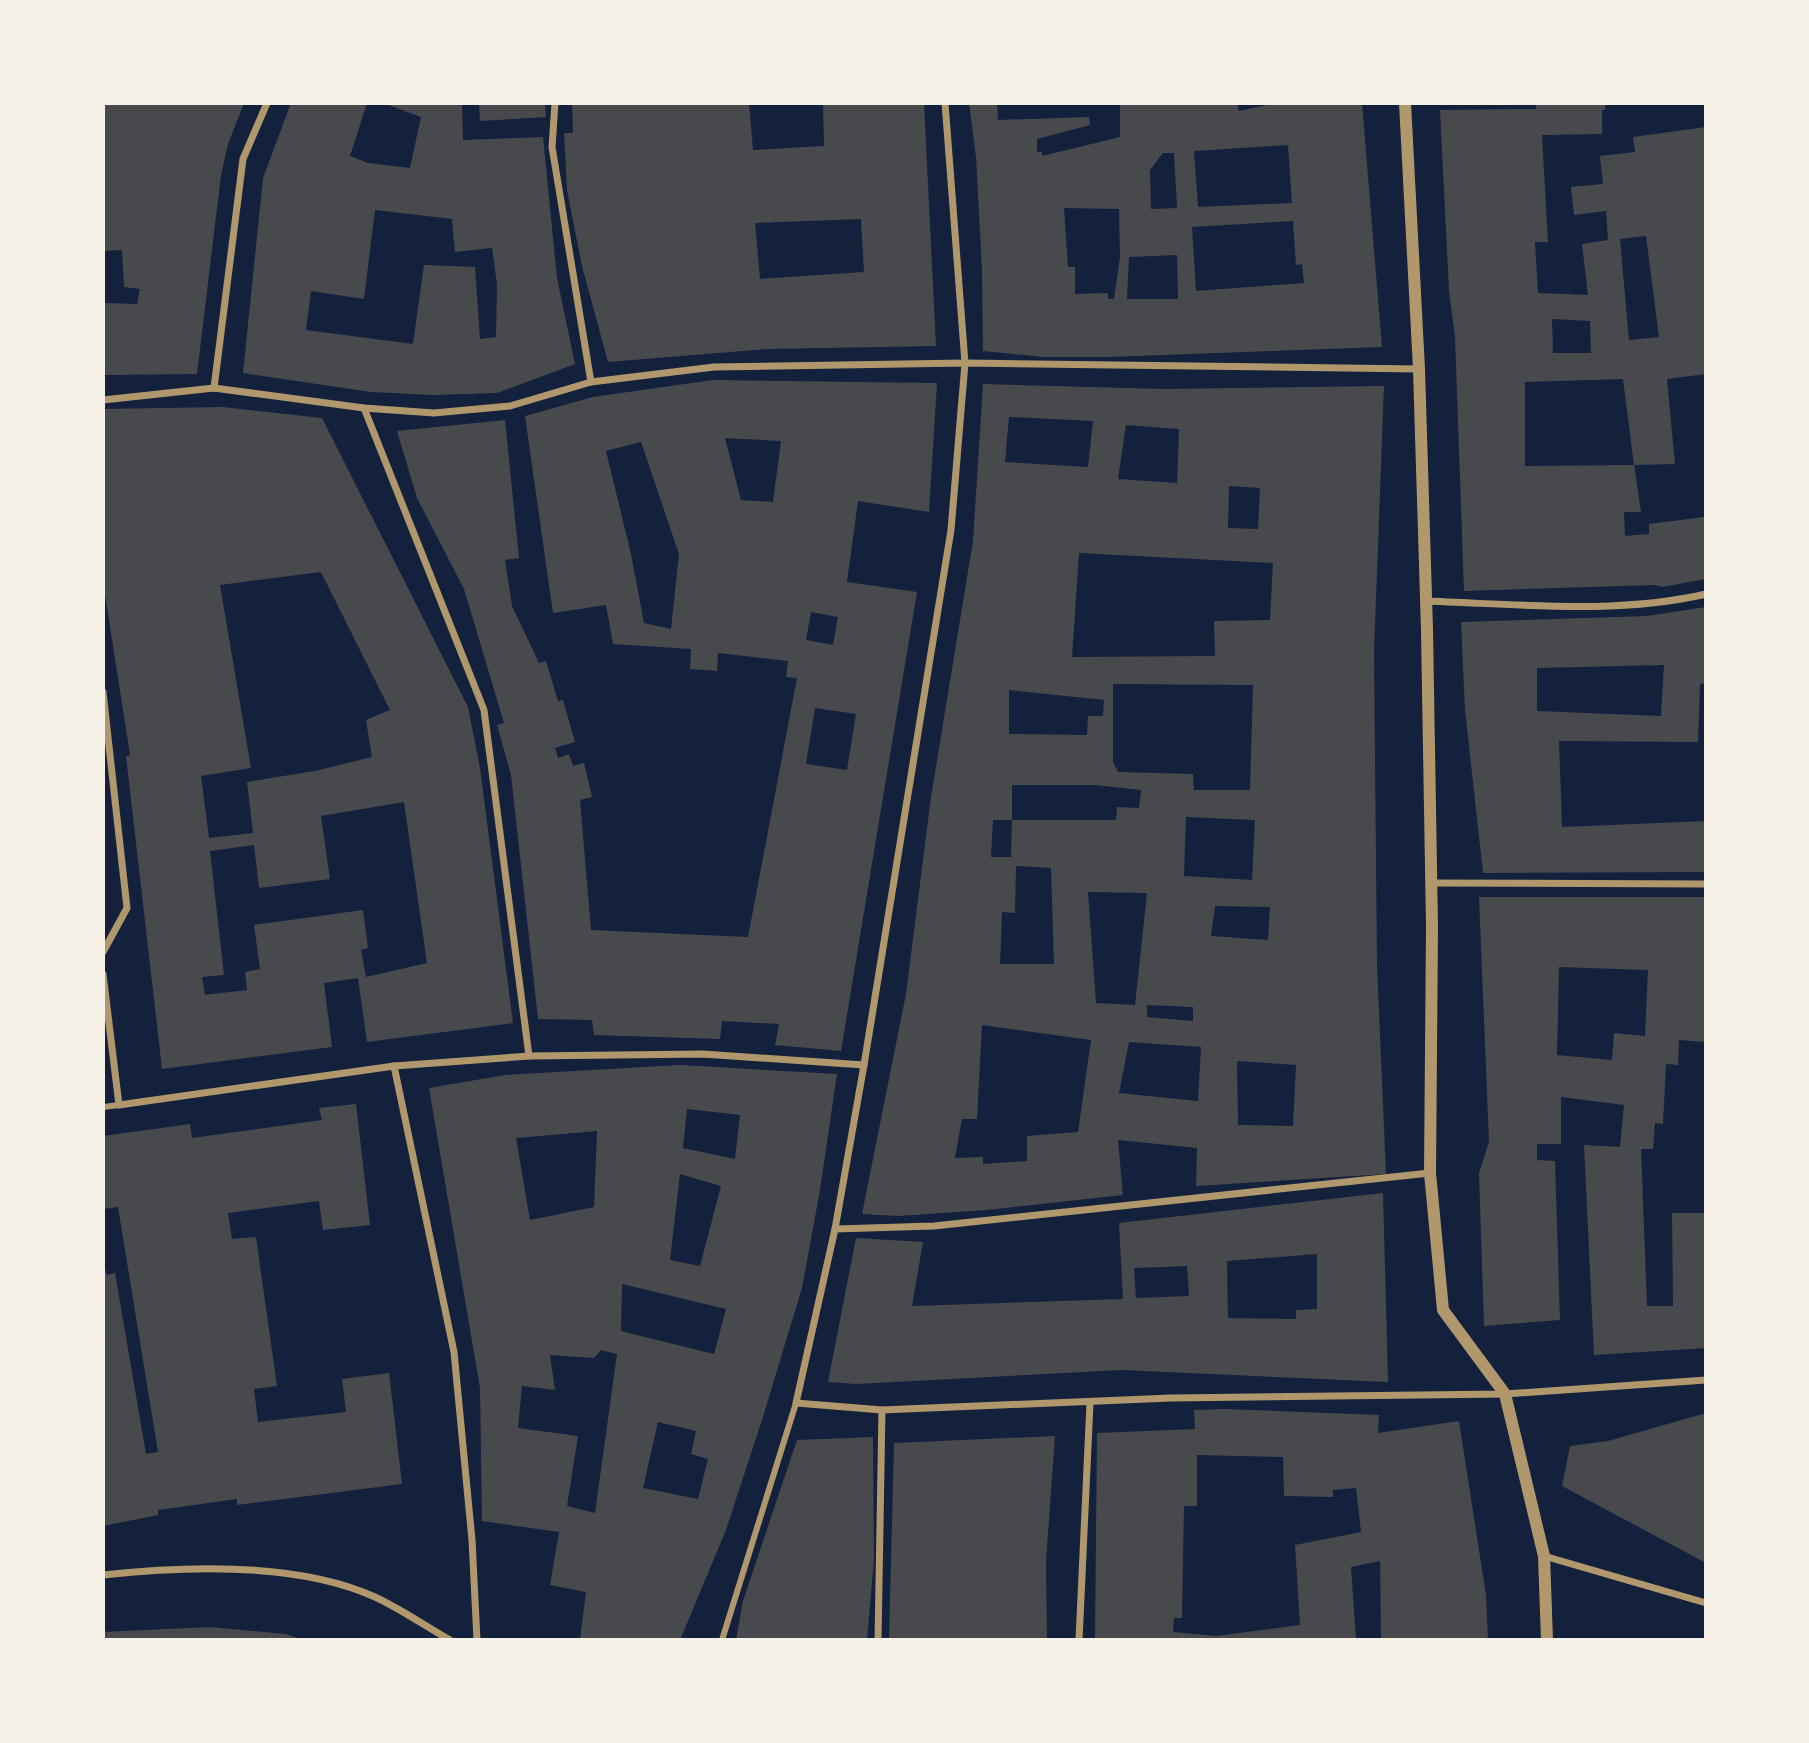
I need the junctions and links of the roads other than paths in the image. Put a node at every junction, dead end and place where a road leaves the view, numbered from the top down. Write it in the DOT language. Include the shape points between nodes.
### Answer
graph roads {
  1 [pos="267,103"];
  2 [pos="555,103"];
  3 [pos="945,103"];
  4 [pos="1405,103"];
  5 [pos="965,363"];
  6 [pos="1419,369"];
  7 [pos="592,382"];
  8 [pos="214,388"];
  9 [pos="103,400"];
  10 [pos="364,408"];
  11 [pos="1706,594"];
  12 [pos="1425,601"];
  13 [pos="103,692"];
  14 [pos="1430,883"];
  15 [pos="1706,884"];
  16 [pos="103,952"];
  17 [pos="103,974"];
  18 [pos="529,1056"];
  19 [pos="864,1065"];
  20 [pos="394,1066"];
  21 [pos="119,1104"];
  22 [pos="103,1107"];
  23 [pos="1430,1173"];
  24 [pos="835,1229"];
  25 [pos="1706,1380"];
  26 [pos="1505,1394"];
  27 [pos="796,1403"];
  28 [pos="1090,1403"];
  29 [pos="882,1410"];
  30 [pos="1544,1556"];
  31 [pos="103,1575"];
  32 [pos="1706,1603"];
  33 [pos="450,1640"];
  34 [pos="477,1640"];
  35 [pos="722,1640"];
  36 [pos="878,1640"];
  37 [pos="1079,1640"];
  38 [pos="1547,1640"];
  1 -- 8 [label="street" via="243,159"];
  2 -- 7 [label="street" via="552,147"];
  3 -- 5 [label="street"];
  4 -- 6 [label="street"];
  5 -- 6 [label="street"];
  5 -- 7 [label="street" via="714,367"];
  5 -- 19 [label="street" via="951,530"];
  6 -- 12 [label="street"];
  7 -- 10 [label="street" via="510,406 434,413"];
  8 -- 9 [label="street"];
  8 -- 10 [label="street"];
  10 -- 18 [label="street" via="484,710"];
  11 -- 12 [label="street" via="1621,606"];
  12 -- 14 [label="street"];
  13 -- 16 [label="street" via="127,908"];
  14 -- 15 [label="street"];
  14 -- 23 [label="street"];
  17 -- 21 [label="street"];
  18 -- 19 [label="street" via="703,1054"];
  18 -- 20 [label="street"];
  19 -- 24 [label="street"];
  20 -- 21 [label="street"];
  20 -- 34 [label="street" via="454,1352"];
  21 -- 22 [label="street"];
  23 -- 24 [label="street" via="934,1226"];
  23 -- 26 [label="street" via="1443,1310"];
  24 -- 27 [label="street"];
  25 -- 26 [label="street"];
  26 -- 28 [label="street"];
  26 -- 30 [label="street"];
  27 -- 29 [label="street"];
  27 -- 35 [label="street"];
  28 -- 29 [label="street"];
  28 -- 37 [label="street"];
  29 -- 36 [label="street"];
  30 -- 32 [label="street"];
  30 -- 38 [label="street"];
  31 -- 33 [label="street" via="170,1567 314,1577 374,1597"];
}
